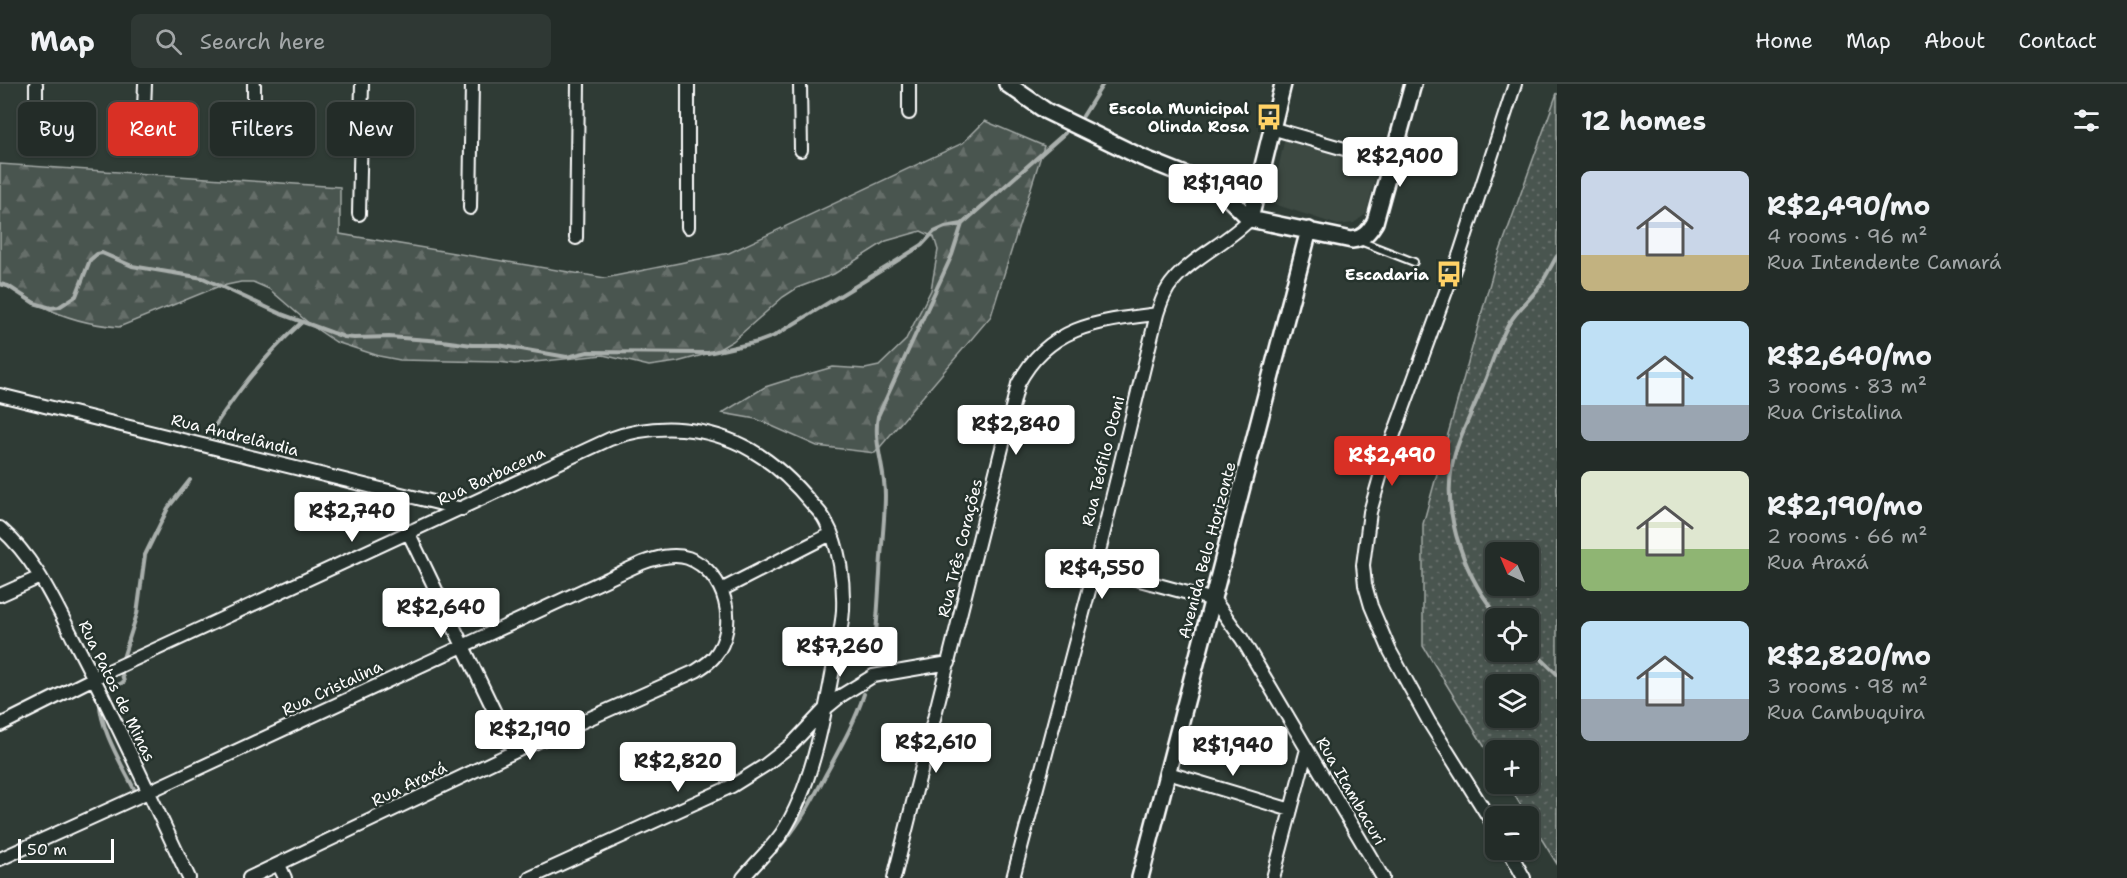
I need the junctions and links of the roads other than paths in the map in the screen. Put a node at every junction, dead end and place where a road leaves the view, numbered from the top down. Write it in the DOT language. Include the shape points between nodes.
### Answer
graph roads {
  1 [pos="36,84"];
  2 [pos="144,84"];
  3 [pos="254,84"];
  4 [pos="362,84"];
  5 [pos="472,84"];
  6 [pos="578,84"];
  7 [pos="688,84"];
  8 [pos="800,84"];
  9 [pos="909,84"];
  10 [pos="1007,84"];
  11 [pos="1283,84"];
  12 [pos="1413,84"];
  13 [pos="1515,84"];
  14 [pos="36,102"];
  15 [pos="144,102"];
  16 [pos="254,102"];
  17 [pos="909,113"];
  18 [pos="1271,128"];
  19 [pos="801,150"];
  20 [pos="1390,162"];
  21 [pos="1218,188"];
  22 [pos="1257,189"];
  23 [pos="470,208"];
  24 [pos="359,214"];
  25 [pos="1250,219"];
  26 [pos="1278,224"];
  27 [pos="688,226"];
  28 [pos="1309,230"];
  29 [pos="576,238"];
  30 [pos="1352,239"];
  31 [pos="1414,262"];
  32 [pos="1157,314"];
  33 [pos="0,395"];
  34 [pos="462,509"];
  35 [pos="0,528"];
  36 [pos="409,534"];
  37 [pos="831,534"];
  38 [pos="1095,568"];
  39 [pos="40,577"];
  40 [pos="721,590"];
  41 [pos="0,595"];
  42 [pos="1214,600"];
  43 [pos="462,646"];
  44 [pos="949,663"];
  45 [pos="94,678"];
  46 [pos="826,708"];
  47 [pos="0,725"];
  48 [pos="1307,749"];
  49 [pos="514,752"];
  50 [pos="1168,773"];
  51 [pos="148,792"];
  52 [pos="1291,810"];
  53 [pos="1485,811"];
  54 [pos="0,859"];
  55 [pos="1514,860"];
  56 [pos="754,864"];
  57 [pos="279,865"];
  58 [pos="189,878"];
  59 [pos="249,878"];
  60 [pos="285,878"];
  61 [pos="530,878"];
  62 [pos="738,878"];
  63 [pos="743,878"];
  64 [pos="894,878"];
  65 [pos="1013,878"];
  66 [pos="1140,878"];
  67 [pos="1273,878"];
  68 [pos="1383,878"];
  69 [pos="1524,878"];
  1 -- 14 [label="street"];
  2 -- 15 [label="street"];
  3 -- 16 [label="street"];
  4 -- 24 [label="street"];
  5 -- 23 [label="street"];
  6 -- 29 [label="street"];
  7 -- 27 [label="street"];
  8 -- 19 [label="street"];
  9 -- 17 [label="street"];
  10 -- 21 [label="street" via="1046,111 1143,158"];
  11 -- 18 [label="street"];
  12 -- 20 [label="street"];
  13 -- 53 [label="street" via="1460,253 1386,456 1370,512 1364,565 1371,606 1390,651"];
  18 -- 20 [label="street"];
  18 -- 22 [label="street"];
  20 -- 30 [label="street" via="1375,222 1367,233"];
  21 -- 22 [label="street"];
  21 -- 25 [label="street"];
  22 -- 25 [label="street"];
  22 -- 26 [label="street" via="1262,209"];
  25 -- 26 [label="street"];
  25 -- 32 [label="street, Rua Teófilo Otoni" via="1179,275 1164,294"];
  26 -- 28 [label="street"];
  28 -- 30 [label="street"];
  28 -- 42 [label="street, Avenida Belo Horizonte"];
  30 -- 31 [label="lane"];
  32 -- 38 [label="street, Rua Teófilo Otoni"];
  32 -- 44 [label="street, Rua Três Corações" via="1077,329 1042,351 1024,371"];
  33 -- 34 [label="street, Rua Andrelândia"];
  34 -- 36 [label="street, Rua Barbacena"];
  34 -- 37 [label="street, Rua Barbacena" via="621,435 654,428 677,429 735,441 761,456 797,486 826,521"];
  35 -- 39 [label="street, Rua Patos de Minas" via="14,540"];
  36 -- 43 [label="street"];
  36 -- 45 [label="street, Rua Barbacena"];
  37 -- 40 [label="street"];
  37 -- 46 [label="street, Rua Barbacena" via="839,562 843,612"];
  38 -- 42 [label="street"];
  38 -- 65 [label="street, Rua Teófilo Otoni"];
  39 -- 41 [label="street"];
  39 -- 45 [label="street, Rua Patos de Minas"];
  40 -- 43 [label="street, Rua Cristalina" via="699,564 686,558 657,558"];
  40 -- 49 [label="street, Rua Araxá" via="728,610 727,625 723,643 706,665"];
  42 -- 48 [label="street, Rua Itambacuri" via="1242,639"];
  42 -- 50 [label="street, Avenida Belo Horizonte"];
  43 -- 49 [label="street"];
  43 -- 51 [label="street, Rua Cristalina"];
  44 -- 46 [label="street" via="873,676"];
  44 -- 64 [label="street, Rua Três Corações"];
  45 -- 47 [label="street, Rua Barbacena"];
  45 -- 51 [label="street, Rua Patos de Minas"];
  46 -- 56 [label="street, Rua Barbacena" via="798,802 781,834"];
  46 -- 61 [label="street" via="791,745 732,786"];
  48 -- 52 [label="street"];
  48 -- 68 [label="street, Rua Itambacuri"];
  49 -- 57 [label="street, Rua Araxá"];
  50 -- 52 [label="street"];
  50 -- 66 [label="street, Avenida Belo Horizonte"];
  51 -- 54 [label="street, Rua Cristalina"];
  51 -- 58 [label="street, Rua Patos de Minas"];
  52 -- 67 [label="street"];
  55 -- 69 [label="street"];
  56 -- 62 [label="street"];
  56 -- 63 [label="street"];
  57 -- 59 [label="street, Rua Araxá"];
  57 -- 60 [label="street"];
}
